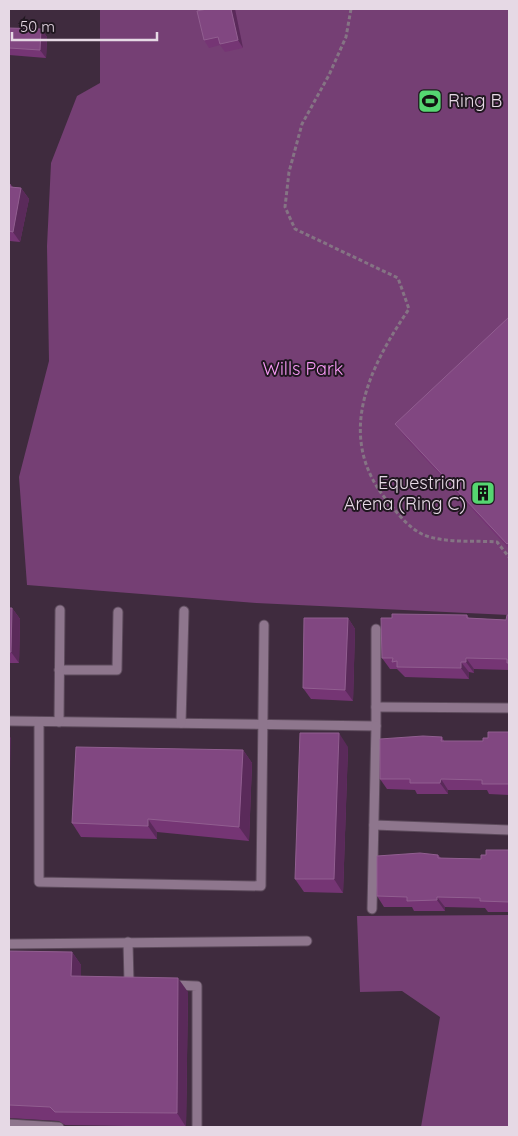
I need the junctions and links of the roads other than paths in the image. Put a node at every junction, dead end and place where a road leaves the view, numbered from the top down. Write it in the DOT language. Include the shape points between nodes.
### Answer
graph roads {
  1 [pos="60,610"];
  2 [pos="184,611"];
  3 [pos="118,612"];
  4 [pos="264,625"];
  5 [pos="376,629"];
  6 [pos="59,670"];
  7 [pos="376,707"];
  8 [pos="509,708"];
  9 [pos="9,721"];
  10 [pos="39,722"];
  11 [pos="59,722"];
  12 [pos="181,723"];
  13 [pos="263,724"];
  14 [pos="376,726"];
  15 [pos="374,825"];
  16 [pos="509,830"];
  17 [pos="372,909"];
  18 [pos="307,940"];
  19 [pos="128,942"];
  20 [pos="9,944"];
  21 [pos="148,984"];
  22 [pos="168,985"];
  23 [pos="9,1124"];
  24 [pos="59,1127"];
  25 [pos="197,1127"];
  1 -- 6 [label="lane"];
  2 -- 12 [label="lane"];
  3 -- 6 [label="lane" via="117,670"];
  4 -- 13 [label="lane"];
  5 -- 7 [label="lane"];
  6 -- 11 [label="lane"];
  7 -- 8 [label="lane"];
  7 -- 14 [label="lane"];
  9 -- 10 [label="lane"];
  10 -- 11 [label="lane"];
  10 -- 13 [label="lane" via="39,882 261,886"];
  11 -- 12 [label="lane"];
  12 -- 13 [label="lane"];
  13 -- 14 [label="lane"];
  14 -- 15 [label="lane"];
  15 -- 16 [label="lane"];
  15 -- 17 [label="lane"];
  18 -- 19 [label="lane"];
  19 -- 20 [label="lane"];
  19 -- 21 [label="lane" via="129,983"];
  22 -- 25 [label="lane" via="197,986"];
  23 -- 24 [label="lane"];
}
